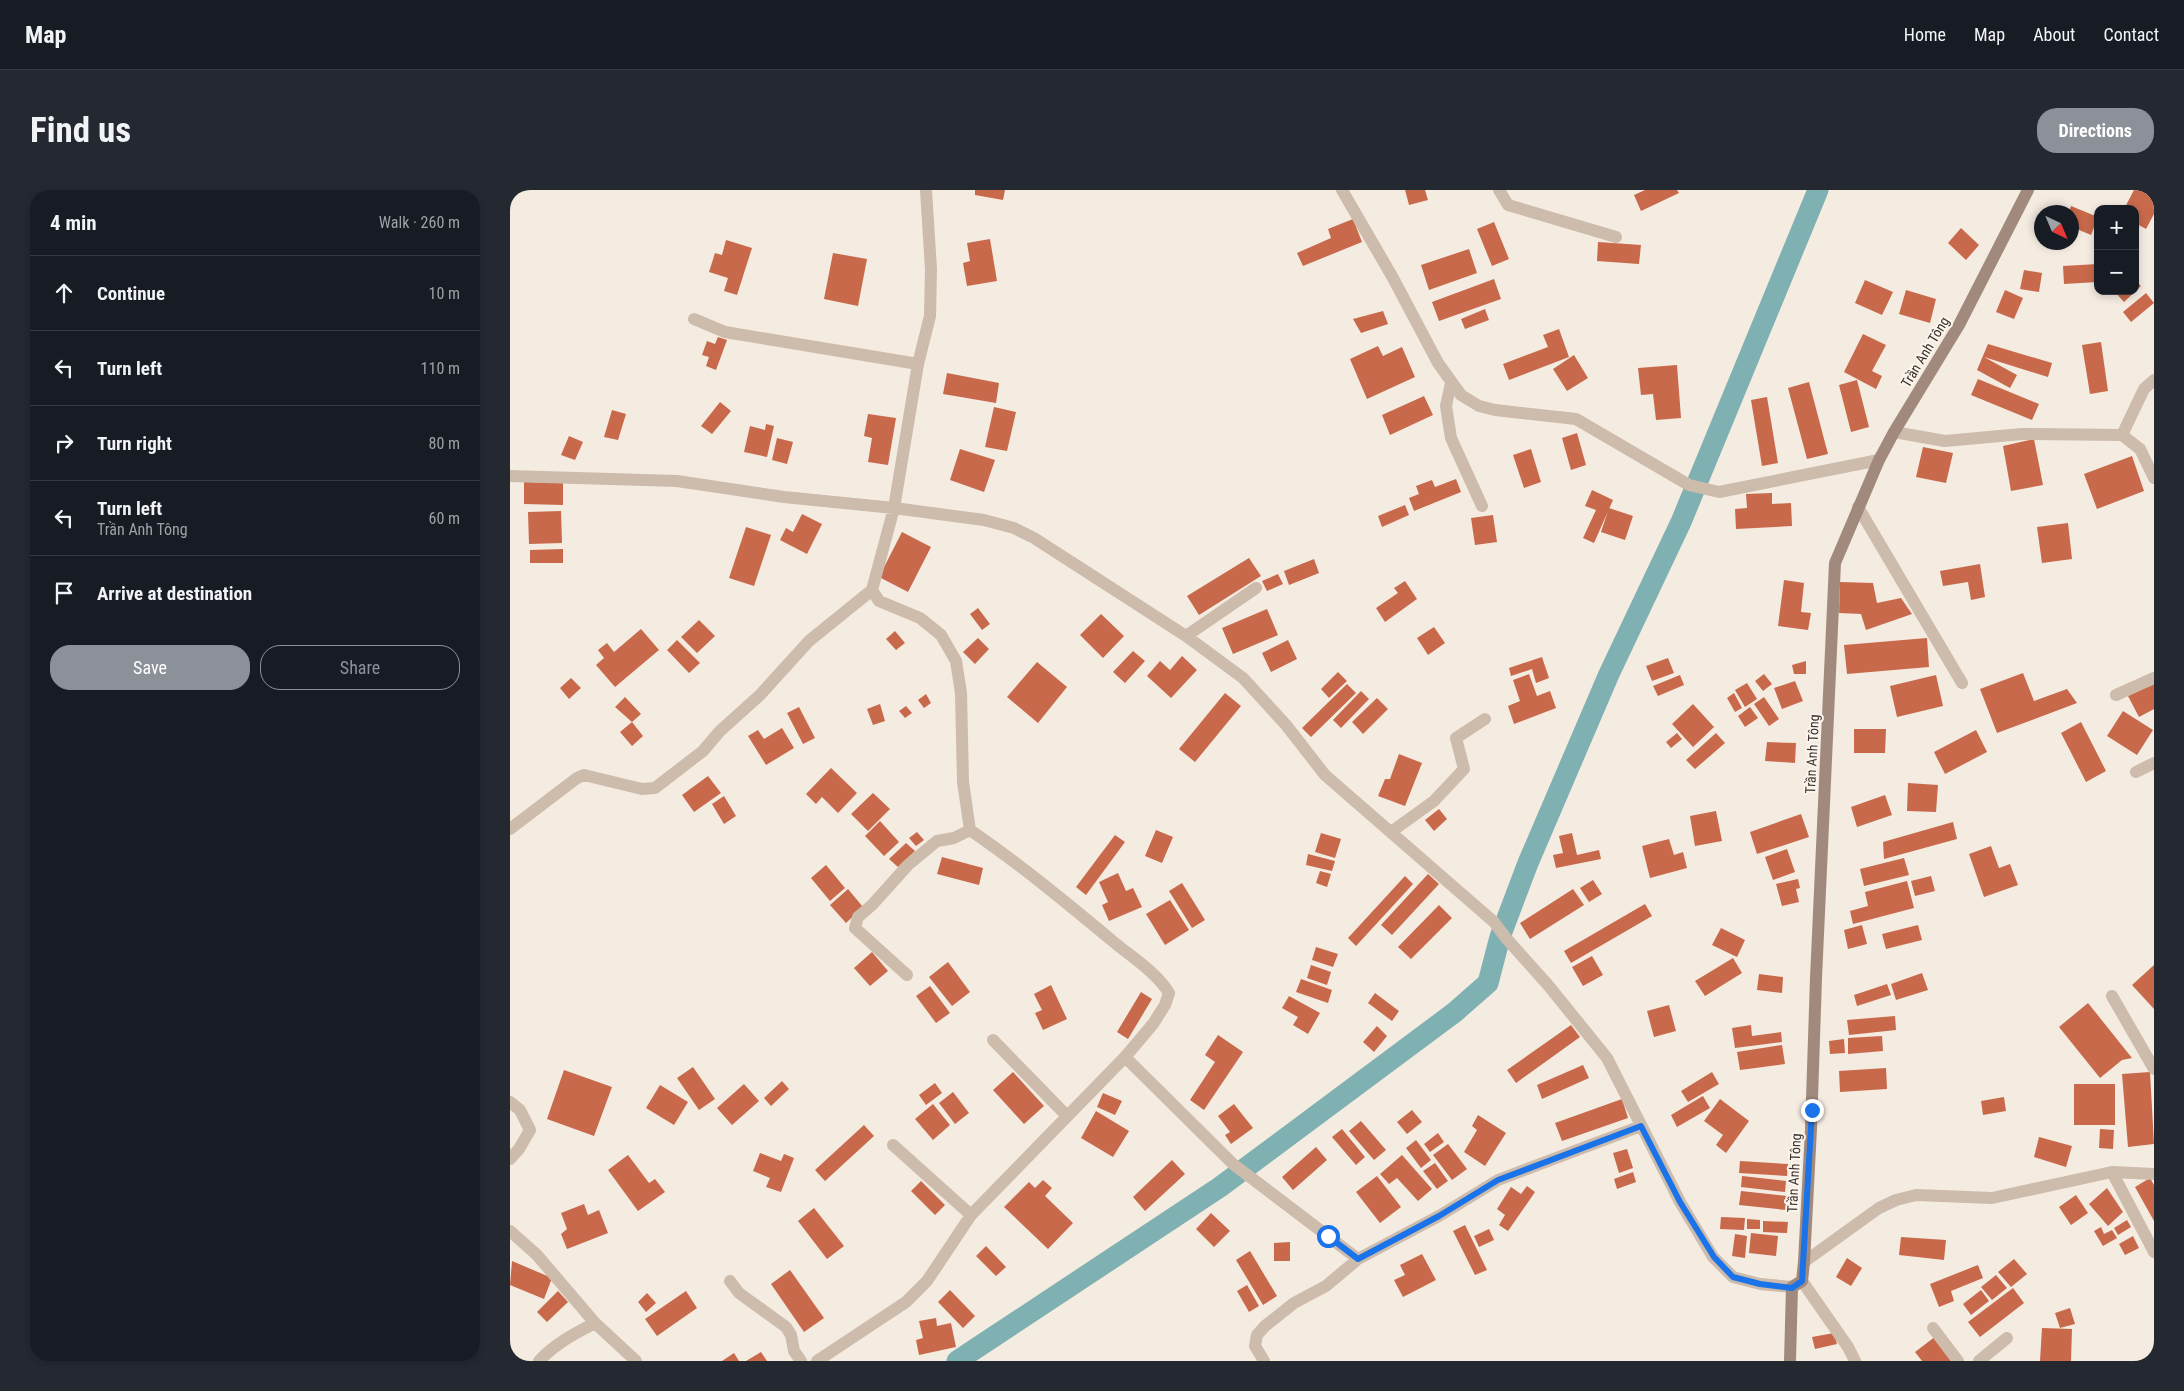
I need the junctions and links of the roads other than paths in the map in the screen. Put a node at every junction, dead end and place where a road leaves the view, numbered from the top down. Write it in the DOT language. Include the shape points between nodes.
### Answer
graph roads {
  1 [pos="926,190"];
  2 [pos="1499,190"];
  3 [pos="2028,190"];
  4 [pos="1345,191"];
  5 [pos="1616,237"];
  6 [pos="694,319"];
  7 [pos="918,364"];
  8 [pos="2154,380"];
  9 [pos="1451,383"];
  10 [pos="1894,432"];
  11 [pos="2122,434"];
  12 [pos="1879,460"];
  13 [pos="510,476"];
  14 [pos="2154,478"];
  15 [pos="1482,506"];
  16 [pos="1858,507"];
  17 [pos="894,508"];
  18 [pos="1256,588"];
  19 [pos="872,590"];
  20 [pos="1186,636"];
  21 [pos="2154,678"];
  22 [pos="1962,683"];
  23 [pos="2116,695"];
  24 [pos="1485,719"];
  25 [pos="2154,764"];
  26 [pos="2136,772"];
  27 [pos="510,829"];
  28 [pos="970,830"];
  29 [pos="1391,832"];
  30 [pos="906,975"];
  31 [pos="2112,996"];
  32 [pos="993,1040"];
  33 [pos="1125,1057"];
  34 [pos="2154,1069"];
  35 [pos="510,1102"];
  36 [pos="1067,1116"];
  37 [pos="1641,1126"];
  38 [pos="893,1145"];
  39 [pos="510,1159"];
  40 [pos="2112,1172"];
  41 [pos="2154,1174"];
  42 [pos="971,1215"];
  43 [pos="510,1231"];
  44 [pos="2154,1252"];
  45 [pos="1358,1259"];
  46 [pos="1804,1262"];
  47 [pos="730,1281"];
  48 [pos="1797,1284"];
  49 [pos="595,1323"];
  50 [pos="1933,1328"];
  51 [pos="2007,1338"];
  52 [pos="539,1361"];
  53 [pos="636,1361"];
  54 [pos="801,1361"];
  55 [pos="817,1361"];
  56 [pos="1264,1361"];
  57 [pos="1790,1361"];
  58 [pos="1854,1361"];
  59 [pos="1958,1361"];
  60 [pos="1979,1361"];
  1 -- 7 [label="street" via="930,316"];
  2 -- 5 [label="street" via="1508,205"];
  3 -- 10 [label="street, Trần Anh Tông" via="1959,324"];
  4 -- 9 [label="street"];
  6 -- 7 [label="street" via="725,332"];
  7 -- 17 [label="street"];
  8 -- 11 [label="street" via="2144,388"];
  9 -- 12 [label="street" via="1461,395 1479,406 1576,419 1695,486 1719,492"];
  9 -- 15 [label="street" via="1446,406 1451,438"];
  10 -- 11 [label="street" via="1945,441 2022,434"];
  10 -- 12 [label="street, Trần Anh Tông"];
  11 -- 14 [label="street" via="2140,450"];
  12 -- 16 [label="street, Trần Anh Tông"];
  13 -- 17 [label="street" via="677,481 784,497"];
  16 -- 22 [label="street"];
  16 -- 46 [label="street, Trần Anh Tông" via="1835,563"];
  17 -- 19 [label="street"];
  17 -- 20 [label="street" via="984,520 1014,528"];
  18 -- 20 [label="street"];
  19 -- 27 [label="street" via="809,641 703,751 655,788 642,790 584,775"];
  19 -- 28 [label="street" via="879,601 920,618 940,635 956,661 961,693 963,782"];
  20 -- 29 [label="street" via="1244,678 1325,775"];
  21 -- 23 [label="street"];
  24 -- 29 [label="street" via="1456,738 1464,769 1434,801"];
  25 -- 26 [label="street"];
  28 -- 30 [label="street" via="937,842 925,851 858,917 856,928"];
  28 -- 33 [label="street" via="1033,876 1164,985 1169,993 1165,1005"];
  29 -- 37 [label="street" via="1494,922 1548,985 1607,1058"];
  31 -- 34 [label="street"];
  32 -- 36 [label="street"];
  33 -- 36 [label="street"];
  33 -- 45 [label="street" via="1233,1164"];
  35 -- 39 [label="street" via="520,1110 530,1130"];
  36 -- 42 [label="street"];
  37 -- 45 [label="street" via="1498,1180"];
  37 -- 48 [label="street" via="1680,1202 1714,1257 1733,1277 1760,1284"];
  38 -- 42 [label="street"];
  40 -- 41 [label="street"];
  40 -- 44 [label="street"];
  40 -- 46 [label="street" via="1992,1198 1916,1195 1896,1200 1879,1208"];
  42 -- 55 [label="street" via="927,1281 906,1302"];
  43 -- 49 [label="street" via="537,1255"];
  45 -- 56 [label="street" via="1326,1286 1294,1303 1264,1326 1256,1335 1255,1346"];
  46 -- 48 [label="street, Trần Anh Tông"];
  47 -- 54 [label="street" via="739,1293 786,1327"];
  48 -- 57 [label="street, Trần Anh Tông"];
  48 -- 58 [label="street" via="1848,1347"];
  49 -- 52 [label="street" via="558,1343"];
  49 -- 53 [label="street"];
  50 -- 59 [label="street"];
  51 -- 60 [label="street"];
}
